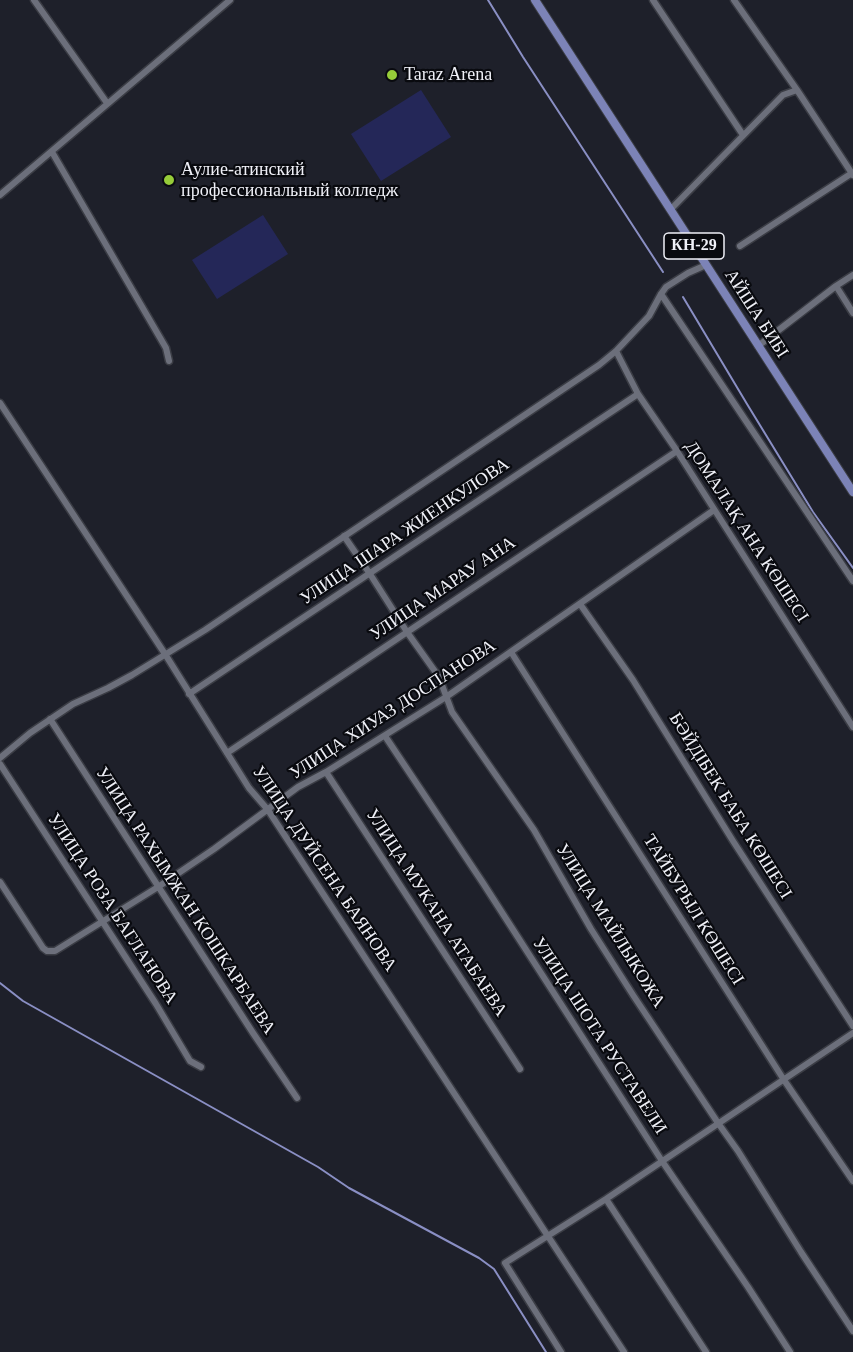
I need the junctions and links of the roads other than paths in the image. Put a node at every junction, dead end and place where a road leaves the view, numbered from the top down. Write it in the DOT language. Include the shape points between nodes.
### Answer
graph roads {
  1 [pos="34,0"];
  2 [pos="230,0"];
  3 [pos="536,0"];
  4 [pos="653,0"];
  5 [pos="734,0"];
  6 [pos="797,90"];
  7 [pos="107,104"];
  8 [pos="743,135"];
  9 [pos="52,152"];
  10 [pos="852,174"];
  11 [pos="0,195"];
  12 [pos="671,210"];
  13 [pos="740,246"];
  14 [pos="706,265"];
  15 [pos="853,275"];
  16 [pos="836,286"];
  17 [pos="661,294"];
  18 [pos="853,313"];
  19 [pos="758,346"];
  20 [pos="616,351"];
  21 [pos="169,361"];
  22 [pos="638,394"];
  23 [pos="0,403"];
  24 [pos="677,451"];
  25 [pos="853,492"];
  26 [pos="714,510"];
  27 [pos="344,536"];
  28 [pos="370,574"];
  29 [pos="853,581"];
  30 [pos="580,604"];
  31 [pos="407,632"];
  32 [pos="511,652"];
  33 [pos="165,654"];
  34 [pos="189,694"];
  35 [pos="446,697"];
  36 [pos="50,719"];
  37 [pos="853,727"];
  38 [pos="385,736"];
  39 [pos="227,753"];
  40 [pos="0,758"];
  41 [pos="0,764"];
  42 [pos="326,772"];
  43 [pos="268,810"];
  44 [pos="0,882"];
  45 [pos="158,887"];
  46 [pos="102,922"];
  47 [pos="853,1026"];
  48 [pos="853,1033"];
  49 [pos="201,1067"];
  50 [pos="520,1069"];
  51 [pos="784,1080"];
  52 [pos="297,1098"];
  53 [pos="718,1124"];
  54 [pos="662,1161"];
  55 [pos="853,1181"];
  56 [pos="606,1199"];
  57 [pos="548,1236"];
  58 [pos="853,1330"];
  59 [pos="561,1352"];
  60 [pos="624,1352"];
  61 [pos="706,1352"];
  62 [pos="790,1352"];
  1 -- 7 [label="street"];
  2 -- 7 [label="street"];
  3 -- 12 [label="main road, АЙША БИБІ / КН-29"];
  4 -- 8 [label="street"];
  5 -- 6 [label="street"];
  6 -- 8 [label="street" via="783,96"];
  6 -- 10 [label="street"];
  7 -- 9 [label="street"];
  8 -- 12 [label="street"];
  9 -- 11 [label="street"];
  9 -- 21 [label="street" via="166,348"];
  10 -- 13 [label="street"];
  12 -- 14 [label="main road, АЙША БИБІ / КН-29"];
  14 -- 17 [label="street" via="666,287"];
  14 -- 19 [label="main road, АЙША БИБІ / КН-29"];
  15 -- 16 [label="street"];
  16 -- 18 [label="street"];
  16 -- 19 [label="street"];
  17 -- 20 [label="street" via="649,316"];
  17 -- 29 [label="street"];
  19 -- 25 [label="main road, АЙША БИБІ / КН-29"];
  20 -- 22 [label="street, ДОМАЛАҚ АНА КӨШЕСІ"];
  20 -- 27 [label="street"];
  22 -- 24 [label="street, ДОМАЛАҚ АНА КӨШЕСІ"];
  22 -- 28 [label="street, УЛИЦА ШАРА ЖИЕНКУЛОВА"];
  23 -- 33 [label="street, УЛИЦА ДУЙСЕНА БАЯНОВА"];
  24 -- 26 [label="street, ДОМАЛАҚ АНА КӨШЕСІ"];
  24 -- 31 [label="street, УЛИЦА МАРАУ АНА"];
  26 -- 30 [label="street, УЛИЦА ХИУАЗ ДОСПАНОВА"];
  26 -- 37 [label="street, ДОМАЛАҚ АНА КӨШЕСІ"];
  27 -- 28 [label="street, УЛИЦА МАЙЛЫКОЖА"];
  27 -- 33 [label="street"];
  28 -- 31 [label="street, УЛИЦА МАЙЛЫКОЖА"];
  28 -- 34 [label="street, УЛИЦА ШАРА ЖИЕНКУЛОВА"];
  30 -- 32 [label="street, УЛИЦА ХИУАЗ ДОСПАНОВА"];
  30 -- 47 [label="street, БӘЙДІБЕК БАБА КӨШЕСІ" via="633,680"];
  31 -- 35 [label="street, УЛИЦА МАЙЛЫКОЖА" via="440,677"];
  31 -- 39 [label="street, УЛИЦА МАРАУ АНА"];
  32 -- 35 [label="street, УЛИЦА ХИУАЗ ДОСПАНОВА"];
  32 -- 51 [label="street, ТАЙБУРЫЛ КӨШЕСІ"];
  33 -- 34 [label="street, УЛИЦА ДУЙСЕНА БАЯНОВА"];
  33 -- 36 [label="street"];
  34 -- 39 [label="street, УЛИЦА ДУЙСЕНА БАЯНОВА"];
  35 -- 38 [label="street, УЛИЦА ХИУАЗ ДОСПАНОВА"];
  35 -- 53 [label="street, УЛИЦА МАЙЛЫКОЖА"];
  36 -- 40 [label="street"];
  36 -- 45 [label="street, УЛИЦА РАХЫМЖАН КОШКАРБАЕВА"];
  38 -- 42 [label="street, УЛИЦА ХИУАЗ ДОСПАНОВА"];
  38 -- 54 [label="street, УЛИЦА ШОТА РУСТАВЕЛИ"];
  39 -- 43 [label="street, УЛИЦА ДУЙСЕНА БАЯНОВА"];
  41 -- 46 [label="street, УЛИЦА РОЗА БАГЛАНОВА"];
  42 -- 43 [label="street, УЛИЦА ХИУАЗ ДОСПАНОВА"];
  42 -- 50 [label="street, УЛИЦА МУКАНА АТАБАЕВА"];
  43 -- 45 [label="street, УЛИЦА ХИУАЗ ДОСПАНОВА"];
  43 -- 57 [label="street, УЛИЦА ДУЙСЕНА БАЯНОВА"];
  44 -- 46 [label="street, УЛИЦА ХИУАЗ ДОСПАНОВА" via="47,951 55,951"];
  45 -- 46 [label="street, УЛИЦА ХИУАЗ ДОСПАНОВА"];
  45 -- 52 [label="street, УЛИЦА РАХЫМЖАН КОШКАРБАЕВА"];
  46 -- 49 [label="street, УЛИЦА РОЗА БАГЛАНОВА" via="190,1061"];
  48 -- 51 [label="street"];
  51 -- 53 [label="street"];
  51 -- 55 [label="street, ТАЙБУРЫЛ КӨШЕСІ"];
  53 -- 54 [label="street"];
  53 -- 58 [label="street, УЛИЦА МАЙЛЫКОЖА"];
  54 -- 56 [label="street"];
  54 -- 62 [label="street, УЛИЦА ШОТА РУСТАВЕЛИ"];
  56 -- 57 [label="street"];
  56 -- 61 [label="street"];
  57 -- 59 [label="street" via="505,1263"];
  57 -- 60 [label="street, УЛИЦА ДУЙСЕНА БАЯНОВА"];
}
